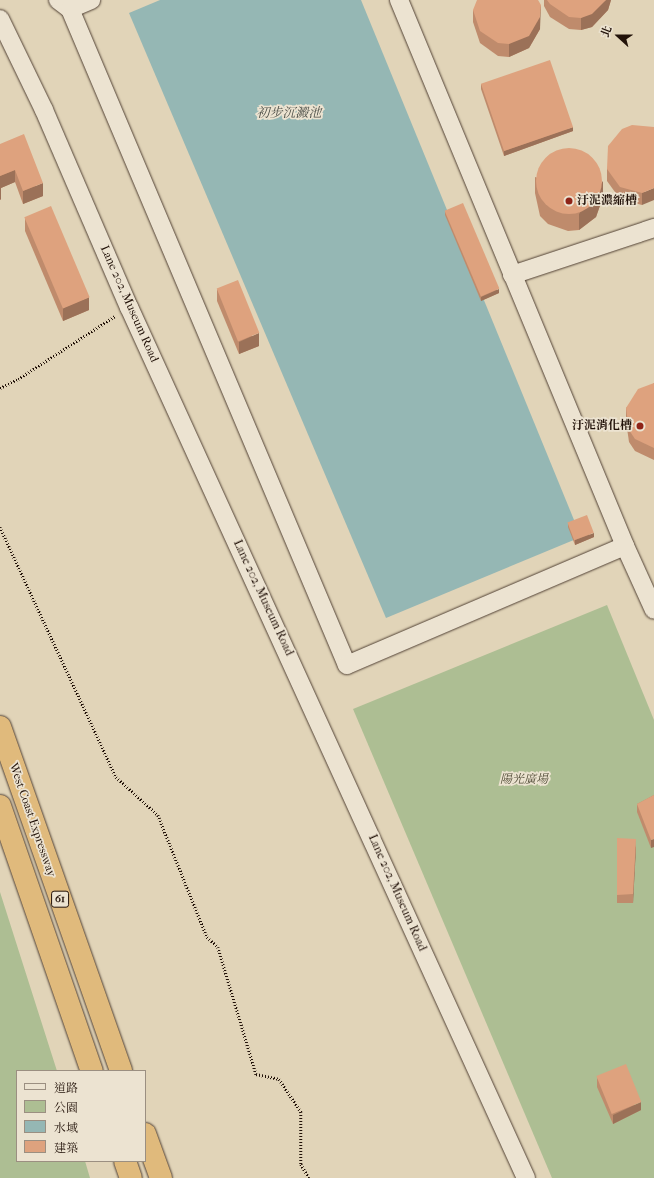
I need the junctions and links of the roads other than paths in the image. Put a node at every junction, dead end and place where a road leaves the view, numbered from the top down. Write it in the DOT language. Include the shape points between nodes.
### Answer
graph roads {
  1 [pos="91,0"];
  2 [pos="399,0"];
  3 [pos="65,3"];
  4 [pos="0,19"];
  5 [pos="654,228"];
  6 [pos="512,275"];
  7 [pos="625,546"];
  8 [pos="654,610"];
  9 [pos="0,727"];
  10 [pos="0,806"];
  11 [pos="92,1070"];
  12 [pos="121,1070"];
  13 [pos="146,1137"];
  14 [pos="125,1162"];
  15 [pos="131,1178"];
  16 [pos="161,1178"];
  17 [pos="526,1178"];
  1 -- 3 [label="lane"];
  2 -- 6 [label="lane"];
  3 -- 7 [label="lane" via="347,665"];
  4 -- 17 [label="lane, Lane 202, Museum Road" via="44,110 129,307"];
  5 -- 6 [label="lane"];
  6 -- 7 [label="lane"];
  7 -- 8 [label="lane"];
  9 -- 12 [label="highway, West Coast Expressway / 61"];
  10 -- 11 [label="highway, 61"];
  13 -- 16 [label="highway"];
  14 -- 15 [label="highway"];
}
